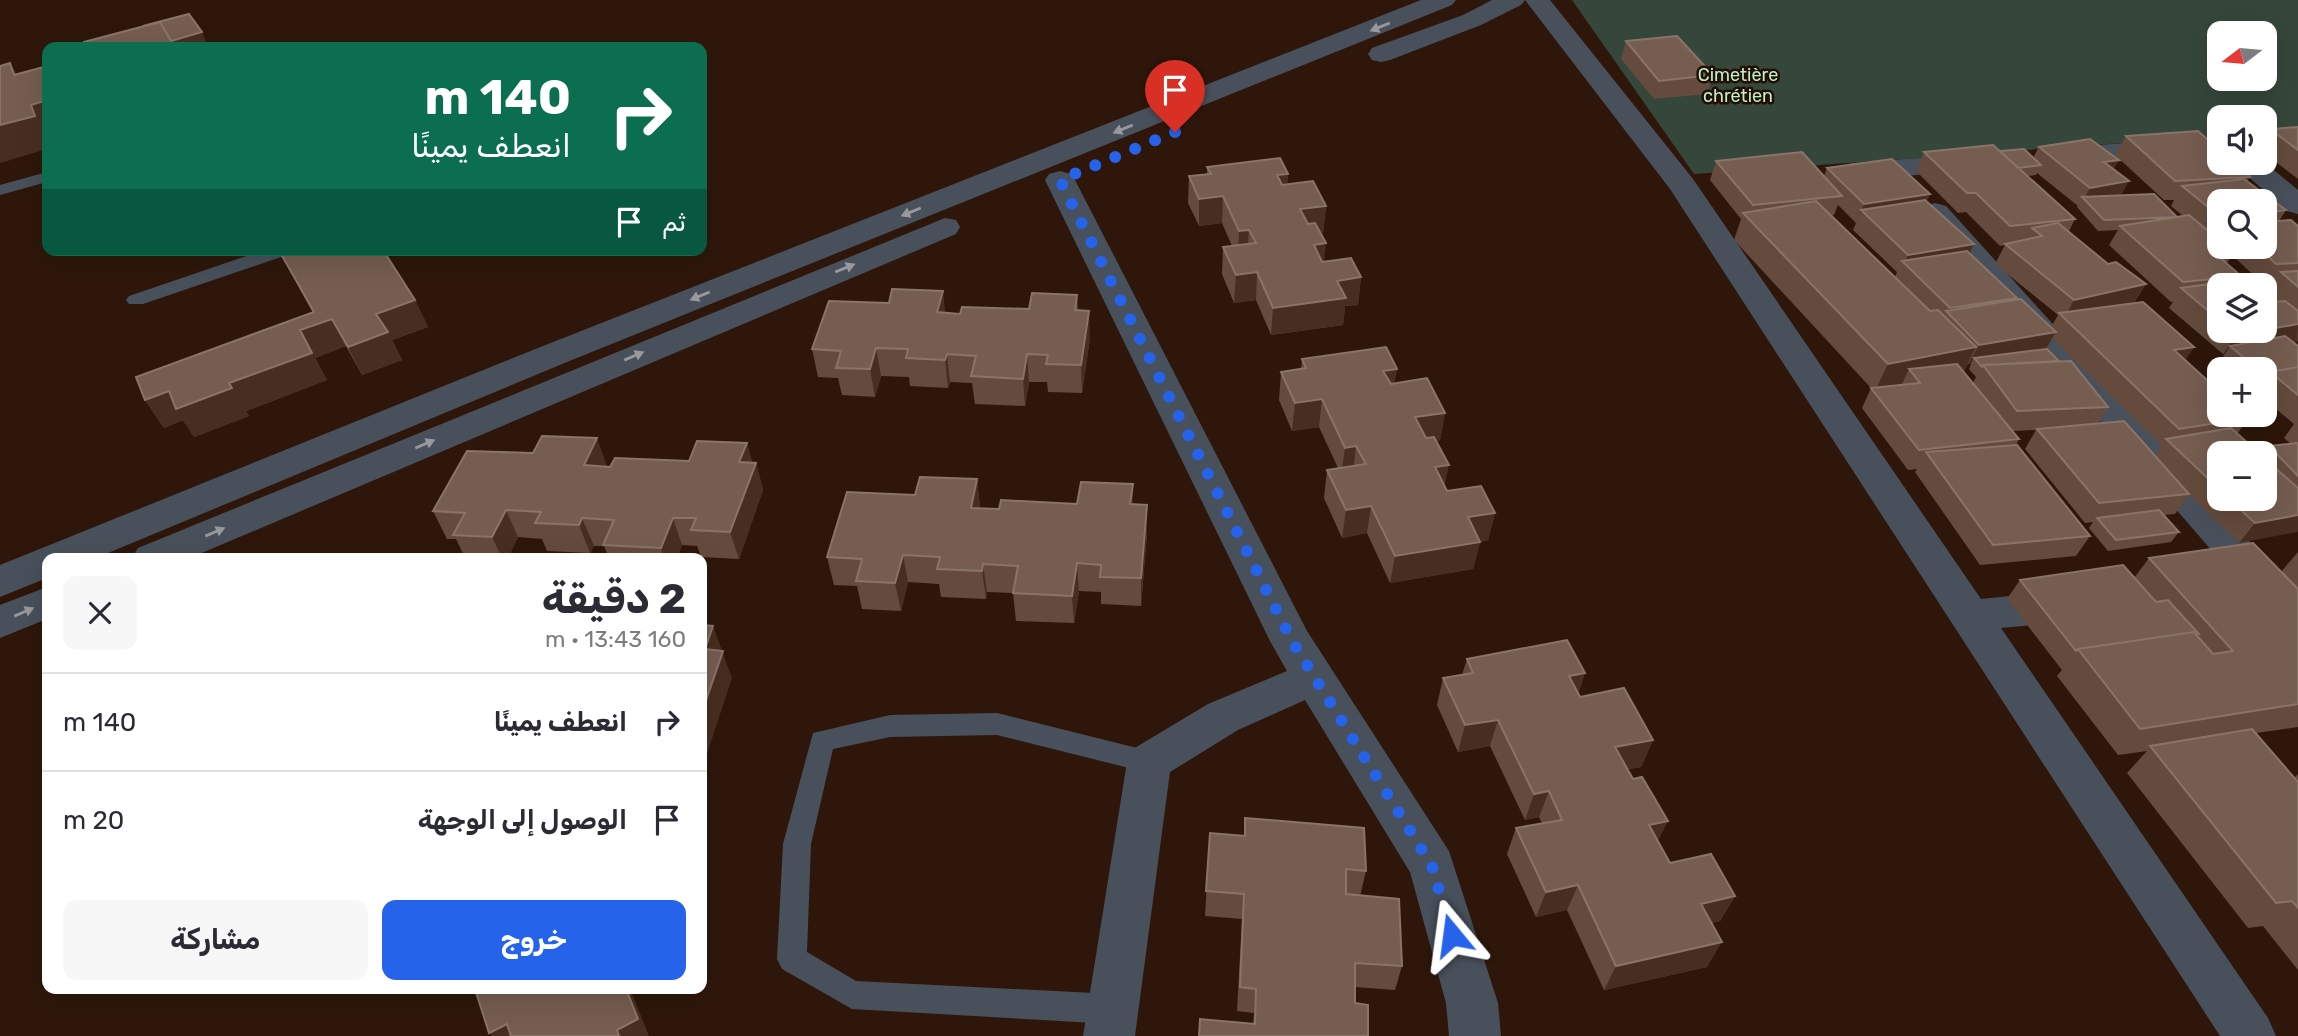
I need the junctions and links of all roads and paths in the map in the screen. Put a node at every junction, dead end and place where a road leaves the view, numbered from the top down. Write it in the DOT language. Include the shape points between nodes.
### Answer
graph roads {
  1 [pos="1443,0"];
  2 [pos="1511,0"];
  3 [pos="1536,0"];
  4 [pos="2207,146"];
  5 [pos="2031,159"];
  6 [pos="1991,162"];
  7 [pos="1897,169"];
  8 [pos="1830,174"];
  9 [pos="2262,175"];
  10 [pos="42,178"];
  11 [pos="1060,180"];
  12 [pos="0,190"];
  13 [pos="2298,205"];
  14 [pos="238,257"];
  15 [pos="136,300"];
  16 [pos="70,553"];
  17 [pos="164,553"];
  18 [pos="42,564"];
  19 [pos="0,582"];
  20 [pos="2281,585"];
  21 [pos="2225,590"];
  22 [pos="2104,602"];
  23 [pos="42,604"];
  24 [pos="1969,615"];
  25 [pos="0,622"];
  26 [pos="2298,622"];
  27 [pos="1314,678"];
  28 [pos="1149,762"];
  29 [pos="1111,1023"];
  30 [pos="1475,1036"];
  31 [pos="2250,1036"];
  1 -- 16 [label="street, one-way"];
  2 -- 11 [label="street" via="1455,27 1268,94"];
  3 -- 24 [label="street" via="1695,184"];
  4 -- 5 [label="street"];
  6 -- 7 [label="street"];
  7 -- 8 [label="street"];
  7 -- 20 [label="street"];
  9 -- 13 [label="street"];
  10 -- 12 [label="lane"];
  17 -- 11 [label="street, one-way"];
  11 -- 27 [label="street"];
  14 -- 15 [label="lane"];
  18 -- 19 [label="street"];
  20 -- 21 [label="street"];
  20 -- 26 [label="street"];
  22 -- 24 [label="street"];
  25 -- 23 [label="street, one-way"];
  24 -- 31 [label="street"];
  27 -- 28 [label="street" via="1223,717"];
  27 -- 30 [label="street" via="1432,866 1472,1003"];
  28 -- 29 [label="street"];
  28 -- 29 [label="lane" via="997,724 890,726 822,741 797,844 792,959 852,995"];
}
